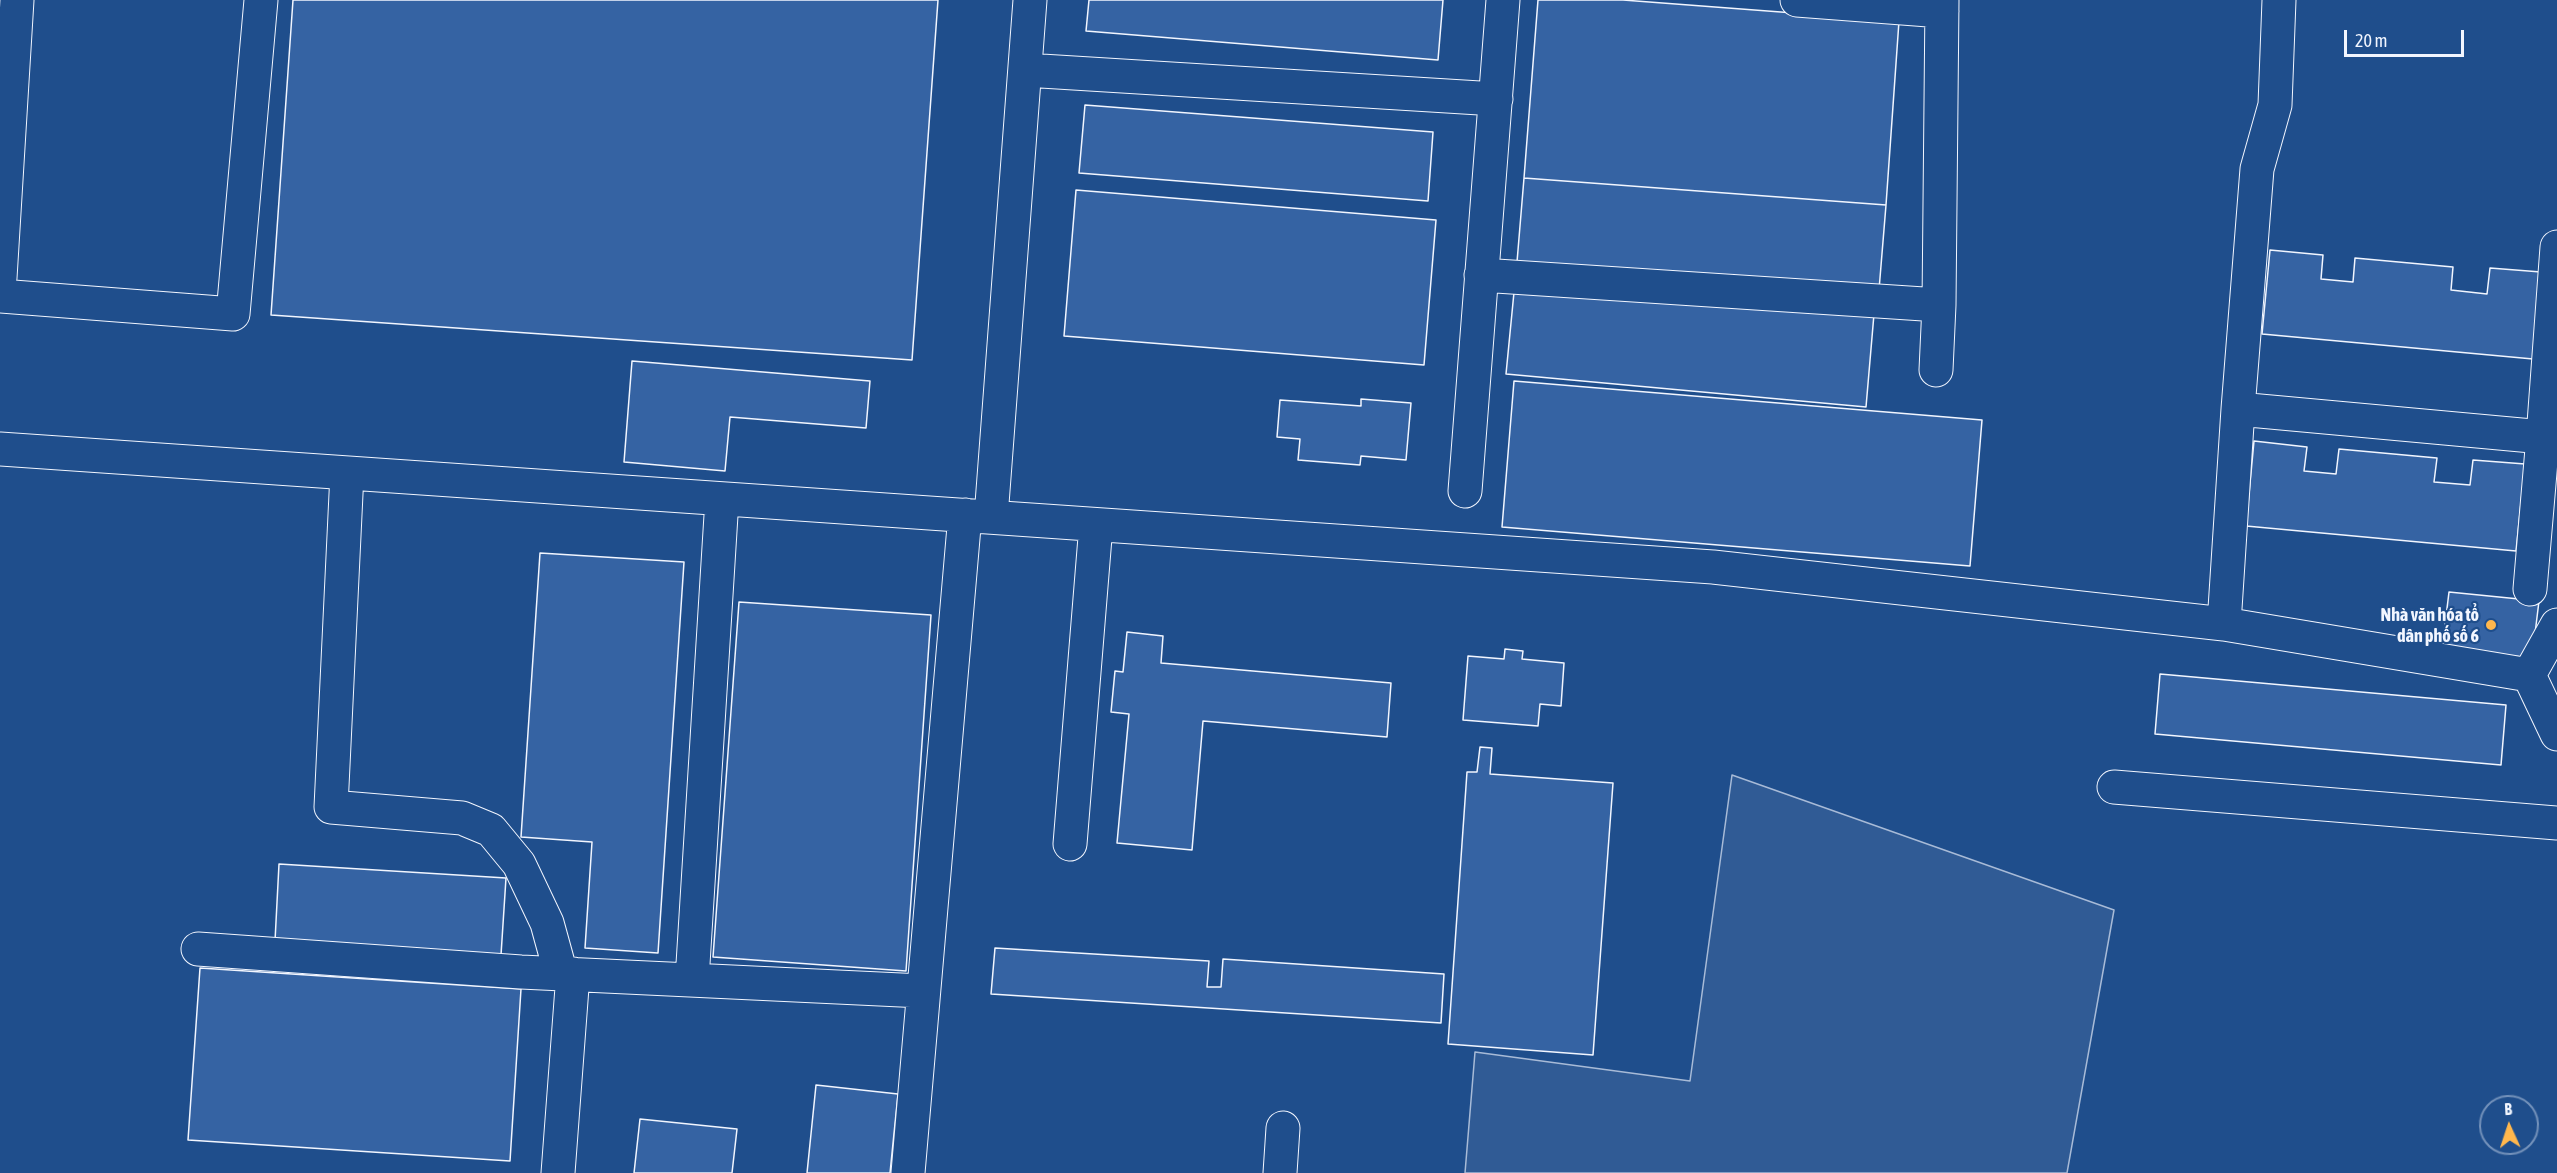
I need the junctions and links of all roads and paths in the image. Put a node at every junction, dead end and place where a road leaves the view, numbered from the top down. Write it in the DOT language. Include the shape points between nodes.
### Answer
graph roads {
  1 [pos="17,0"];
  2 [pos="261,0"];
  3 [pos="1030,0"];
  4 [pos="1503,0"];
  5 [pos="1797,0"];
  6 [pos="2279,0"];
  7 [pos="1942,5"];
  8 [pos="1024,70"];
  9 [pos="1496,99"];
  10 [pos="2557,247"];
  11 [pos="1481,275"];
  12 [pos="0,278"];
  13 [pos="0,296"];
  14 [pos="1939,305"];
  15 [pos="1936,370"];
  16 [pos="2238,409"];
  17 [pos="2543,437"];
  18 [pos="0,449"];
  19 [pos="347,473"];
  20 [pos="1464,491"];
  21 [pos="722,499"];
  22 [pos="978,517"];
  23 [pos="1096,525"];
  24 [pos="2530,589"];
  25 [pos="2224,624"];
  26 [pos="2557,625"];
  27 [pos="2529,675"];
  28 [pos="2557,734"];
  29 [pos="2114,787"];
  30 [pos="2557,823"];
  31 [pos="1070,844"];
  32 [pos="198,950"];
  33 [pos="567,974"];
  34 [pos="692,980"];
  35 [pos="922,991"];
  36 [pos="1283,1128"];
  37 [pos="558,1173"];
  38 [pos="908,1173"];
  39 [pos="1280,1173"];
  1 -- 12 [label="street"];
  2 -- 13 [label="street" via="232,314"];
  3 -- 8 [label="street"];
  4 -- 9 [label="street"];
  5 -- 7 [label="street"];
  6 -- 16 [label="street" via="2275,105 2257,169"];
  7 -- 14 [label="street"];
  8 -- 9 [label="street"];
  8 -- 22 [label="street"];
  9 -- 11 [label="street"];
  10 -- 17 [label="street"];
  11 -- 14 [label="street"];
  11 -- 20 [label="street"];
  14 -- 15 [label="street"];
  16 -- 17 [label="street"];
  16 -- 25 [label="street"];
  17 -- 24 [label="street"];
  18 -- 19 [label="street"];
  19 -- 21 [label="street"];
  19 -- 33 [label="street" via="330,807 462,818 491,830 519,864"];
  21 -- 22 [label="street"];
  21 -- 34 [label="street"];
  22 -- 23 [label="street"];
  22 -- 35 [label="street"];
  23 -- 25 [label="street" via="1713,567"];
  23 -- 31 [label="street"];
  25 -- 27 [label="street"];
  26 -- 27 [label="street"];
  27 -- 28 [label="street"];
  29 -- 30 [label="street"];
  32 -- 33 [label="street"];
  33 -- 34 [label="street"];
  33 -- 37 [label="street"];
  34 -- 35 [label="street"];
  35 -- 38 [label="street"];
  36 -- 39 [label="street"];
}
